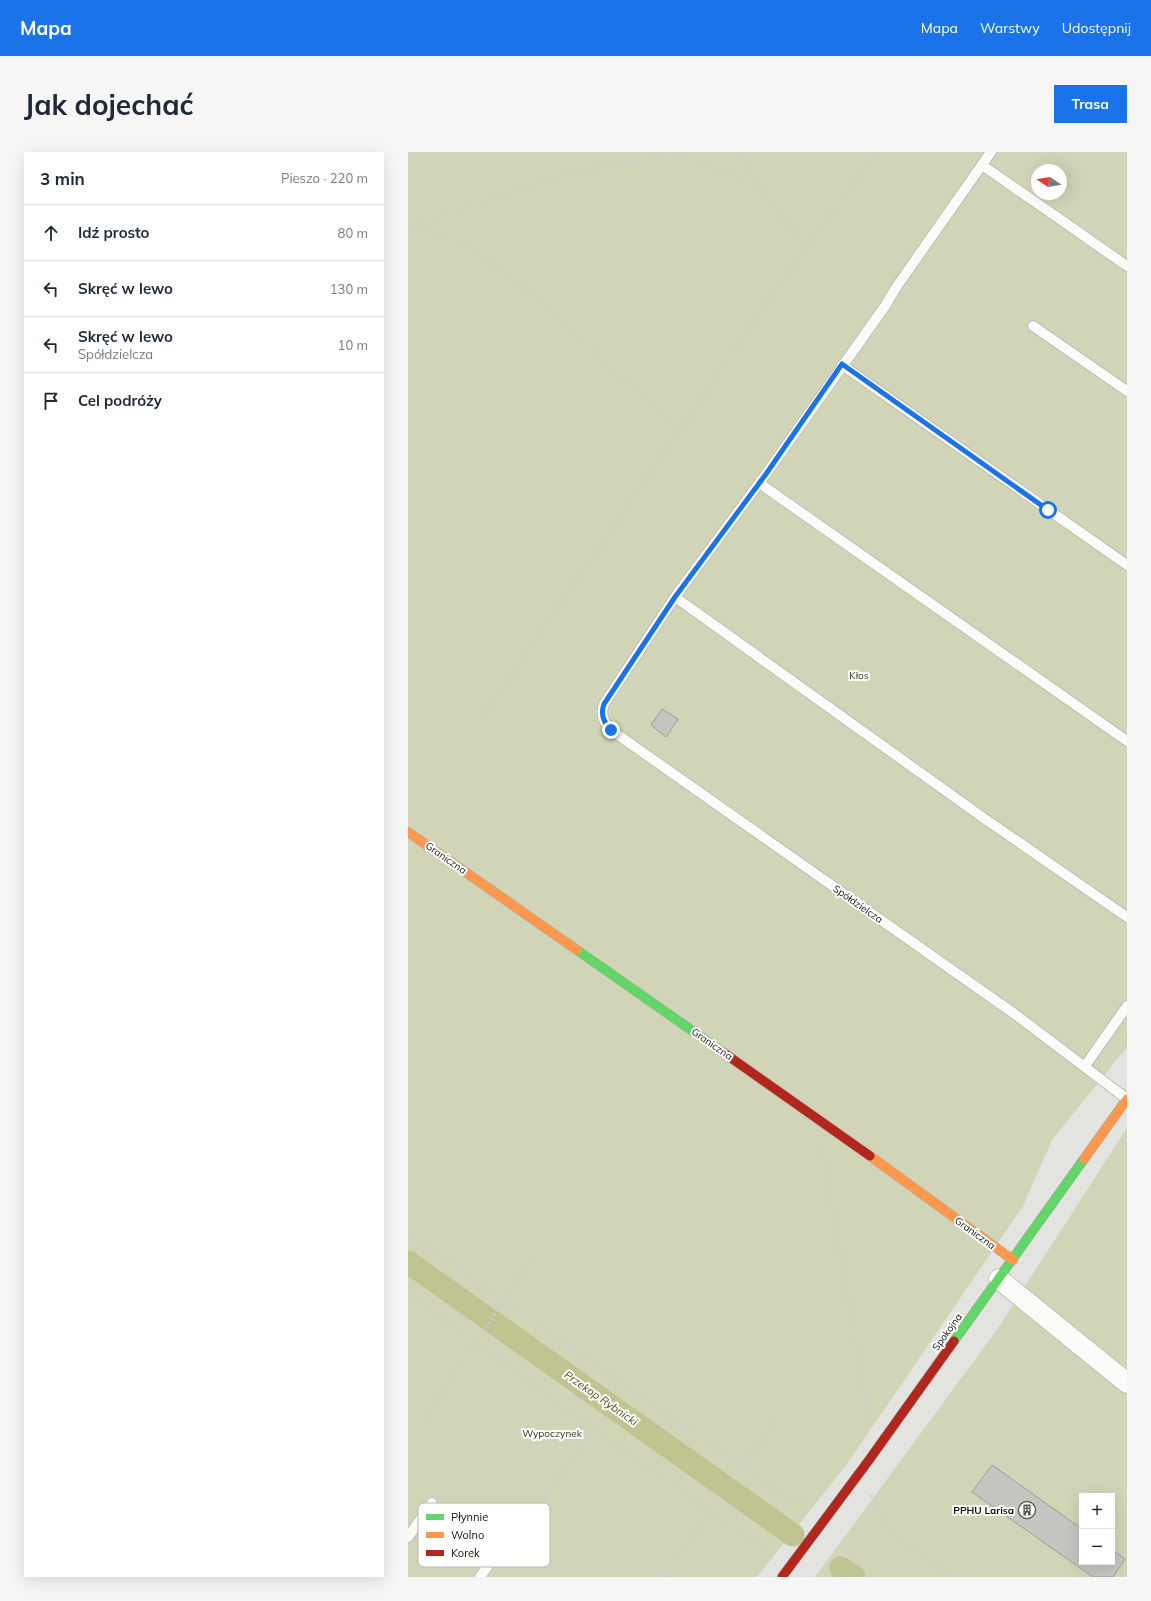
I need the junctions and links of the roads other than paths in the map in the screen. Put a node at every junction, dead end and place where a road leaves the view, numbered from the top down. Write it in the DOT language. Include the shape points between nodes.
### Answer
graph roads {
  1 [pos="991,152"];
  2 [pos="982,165"];
  3 [pos="1127,266"];
  4 [pos="1033,326"];
  5 [pos="842,364"];
  6 [pos="1127,391"];
  7 [pos="759,483"];
  8 [pos="1127,565"];
  9 [pos="675,597"];
  10 [pos="1127,741"];
  11 [pos="408,832"];
  12 [pos="1127,917"];
  13 [pos="1127,1006"];
  14 [pos="1085,1066"];
  15 [pos="1127,1099"];
  16 [pos="1013,1260"];
  17 [pos="999,1279"];
  18 [pos="1127,1383"];
  19 [pos="418,1523"];
  20 [pos="408,1537"];
  21 [pos="487,1567"];
  22 [pos="480,1577"];
  23 [pos="782,1577"];
  1 -- 2 [label="lane"];
  2 -- 3 [label="lane"];
  2 -- 5 [label="lane"];
  4 -- 6 [label="lane"];
  5 -- 7 [label="lane"];
  5 -- 8 [label="lane"];
  7 -- 9 [label="lane"];
  7 -- 10 [label="lane"];
  9 -- 12 [label="lane" via="985,819"];
  9 -- 14 [label="lane, Spółdzielcza" via="604,704 602,715 611,730"];
  11 -- 16 [label="street, Graniczna" via="816,1117"];
  13 -- 14 [label="lane"];
  14 -- 15 [label="lane, Spółdzielcza"];
  15 -- 16 [label="street, Spokojna"];
  16 -- 17 [label="street, Spokojna"];
  17 -- 18 [label="street"];
  17 -- 23 [label="street, Spokojna" via="870,1460"];
  19 -- 20 [label="lane"];
  21 -- 22 [label="lane"];
}
